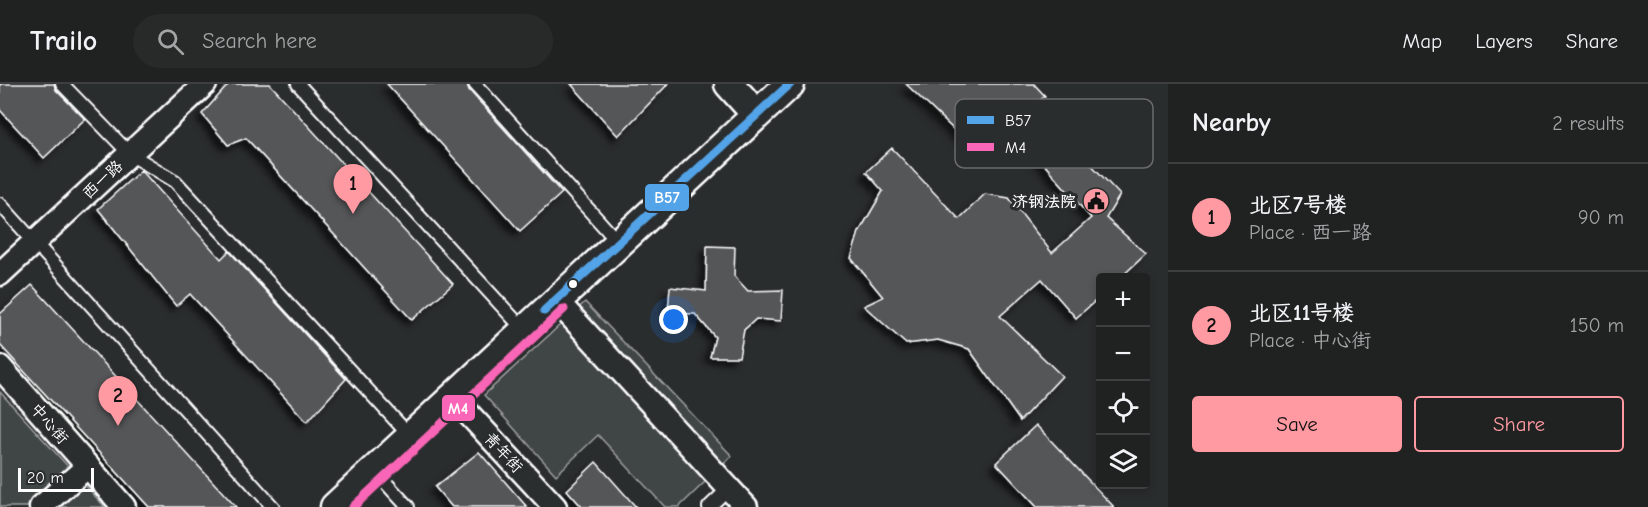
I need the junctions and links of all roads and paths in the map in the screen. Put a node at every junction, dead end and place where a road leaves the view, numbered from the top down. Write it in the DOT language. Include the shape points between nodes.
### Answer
graph roads {
  1 [pos="62,84"];
  2 [pos="204,84"];
  3 [pos="298,84"];
  4 [pos="475,84"];
  5 [pos="729,84"];
  6 [pos="789,84"];
  7 [pos="756,114"];
  8 [pos="130,154"];
  9 [pos="0,204"];
  10 [pos="35,242"];
  11 [pos="618,242"];
  12 [pos="0,274"];
  13 [pos="556,300"];
  14 [pos="524,330"];
  15 [pos="0,367"];
  16 [pos="452,396"];
  17 [pos="410,436"];
  18 [pos="88,466"];
  19 [pos="374,470"];
  20 [pos="729,488"];
  21 [pos="41,507"];
  22 [pos="124,507"];
  23 [pos="273,507"];
  24 [pos="335,507"];
  25 [pos="408,507"];
  26 [pos="555,507"];
  27 [pos="710,507"];
  28 [pos="746,507"];
  1 -- 8 [label="lane"];
  2 -- 8 [label="street, 西一路"];
  3 -- 14 [label="lane"];
  4 -- 11 [label="lane"];
  5 -- 7 [label="street"];
  6 -- 7 [label="street"];
  7 -- 11 [label="street"];
  8 -- 10 [label="street, 西一路"];
  8 -- 17 [label="lane" via="175,182"];
  9 -- 10 [label="lane"];
  10 -- 12 [label="street, 西一路"];
  10 -- 23 [label="lane"];
  11 -- 13 [label="street"];
  13 -- 14 [label="street"];
  13 -- 20 [label="street"];
  14 -- 16 [label="street"];
  15 -- 18 [label="street, 中心街"];
  16 -- 17 [label="street"];
  16 -- 26 [label="street, 青年街"];
  17 -- 19 [label="street"];
  18 -- 21 [label="street"];
  18 -- 22 [label="street, 中心街"];
  19 -- 24 [label="street"];
  19 -- 25 [label="lane"];
  20 -- 27 [label="lane"];
  20 -- 28 [label="street"];
}
